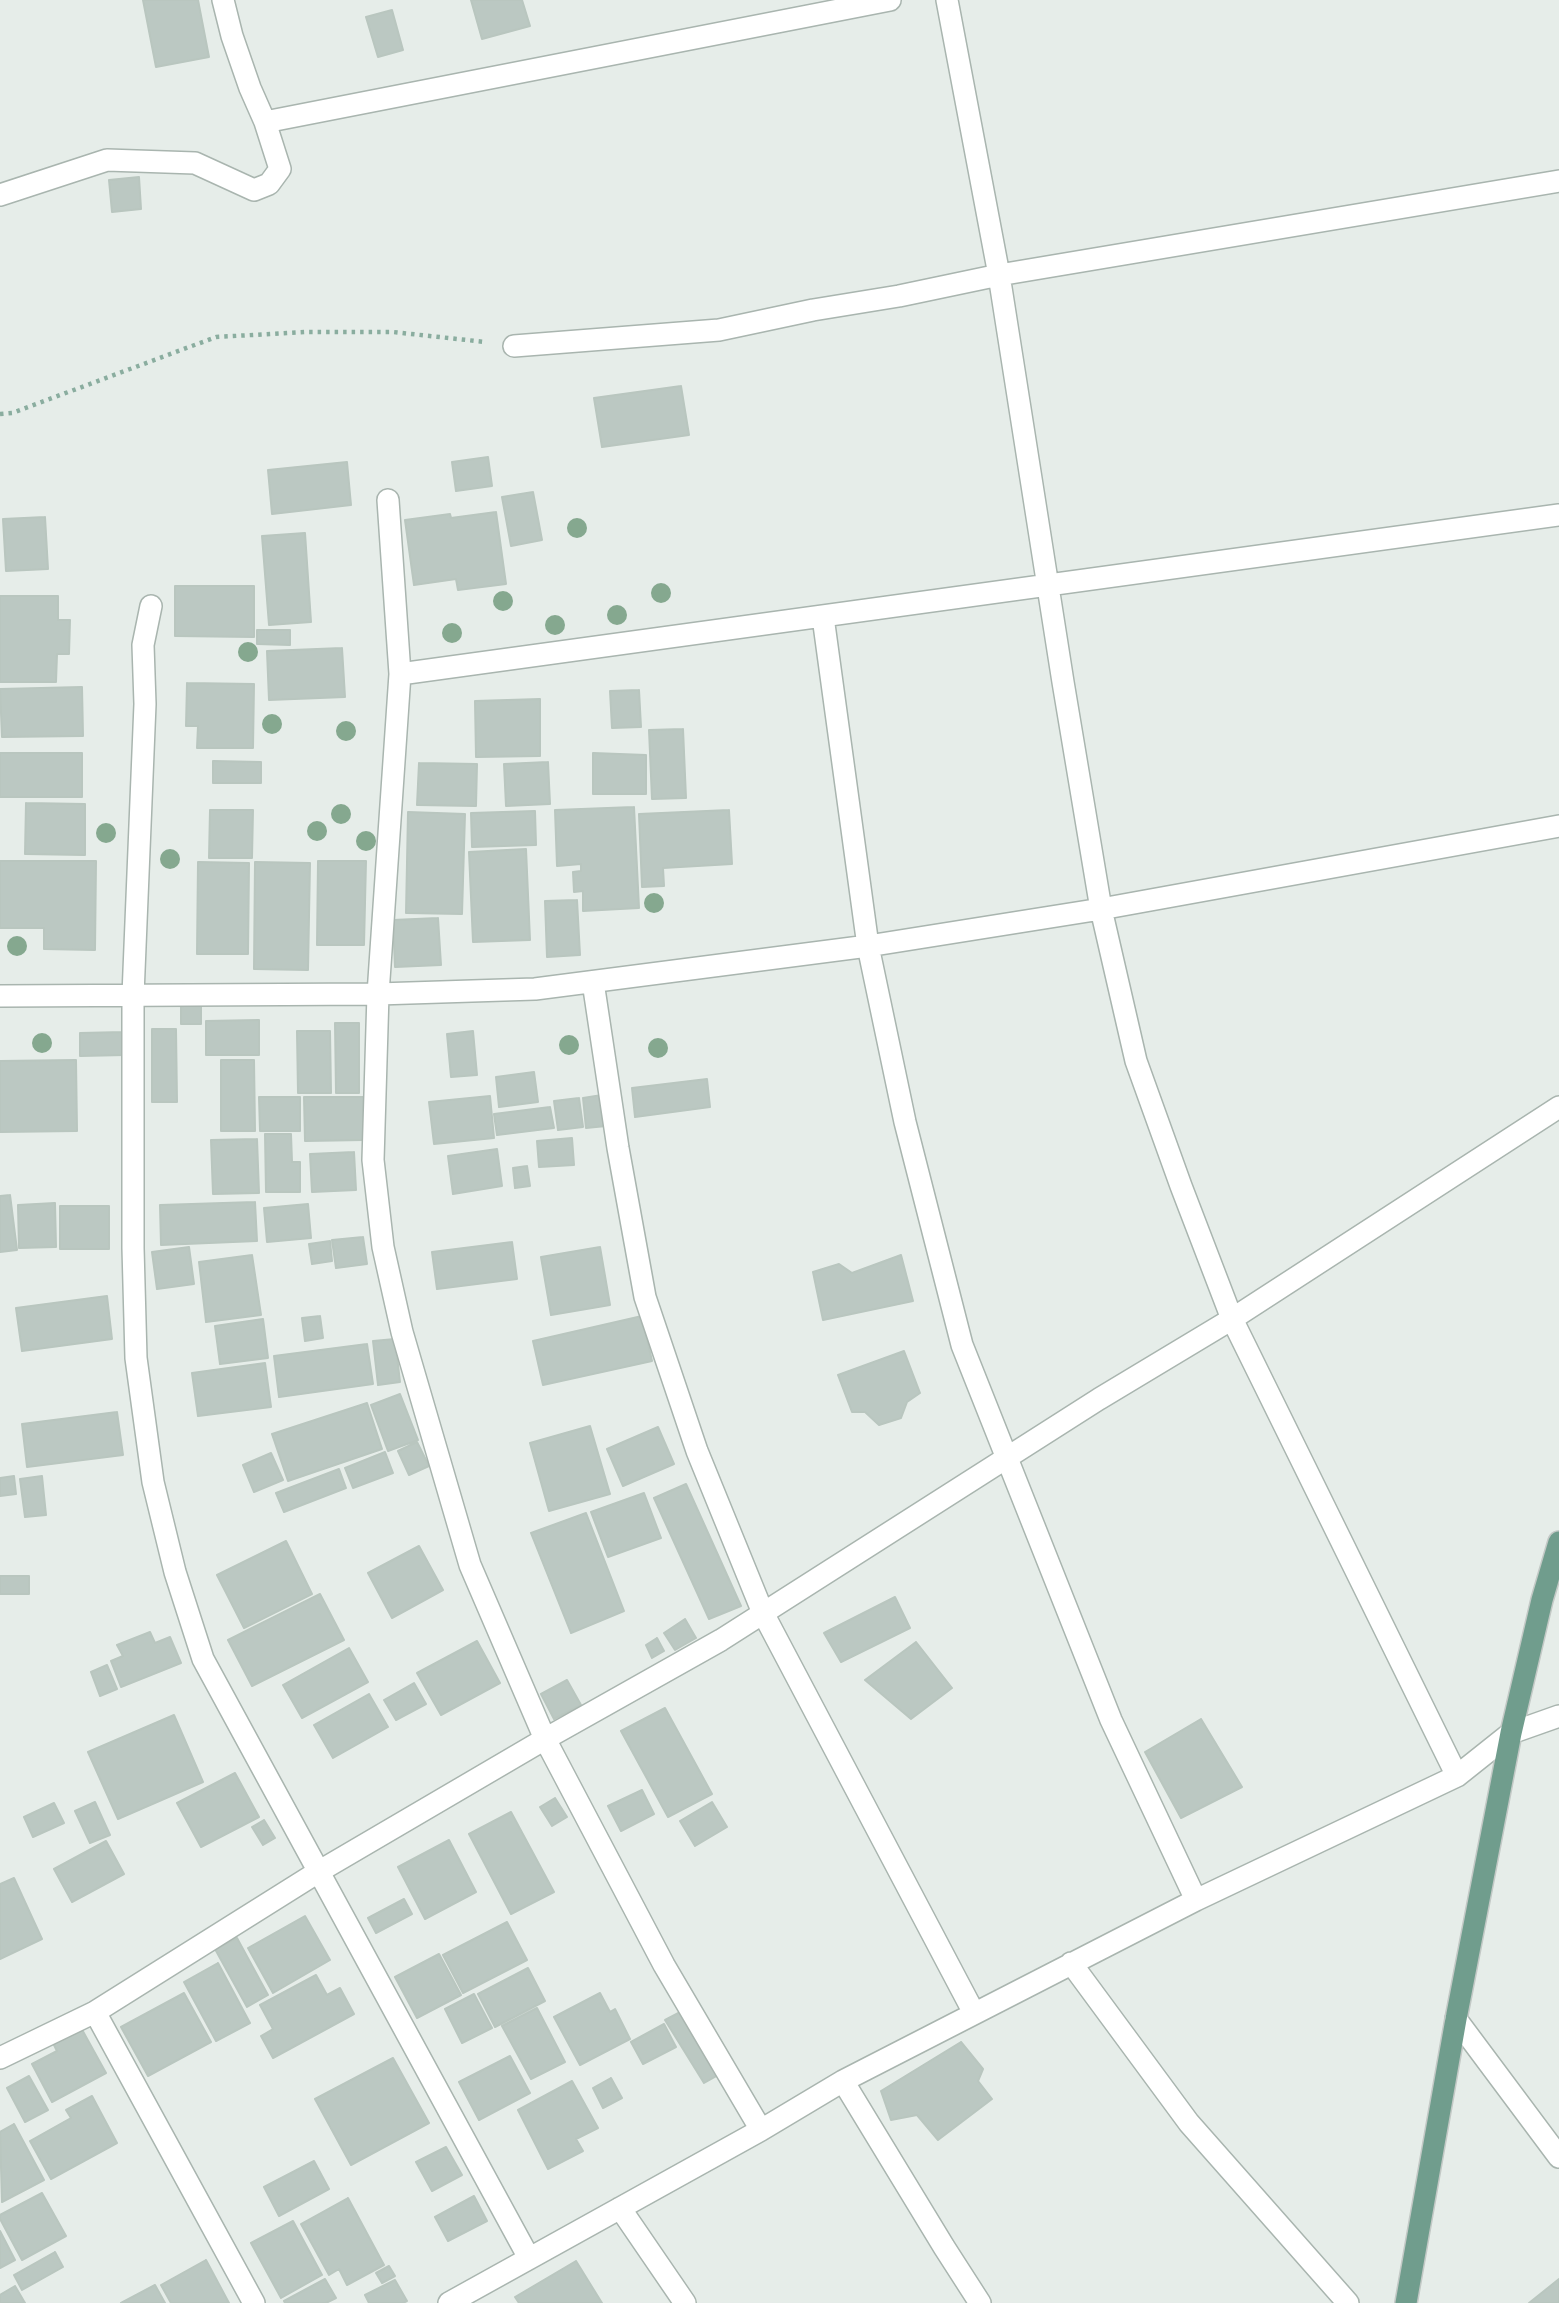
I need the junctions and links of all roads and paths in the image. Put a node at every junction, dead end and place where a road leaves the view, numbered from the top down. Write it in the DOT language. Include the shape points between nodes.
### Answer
graph roads {
  1 [pos="223,0"];
  2 [pos="890,0"];
  3 [pos="947,0"];
  4 [pos="265,122"];
  5 [pos="1559,181"];
  6 [pos="0,195"];
  7 [pos="999,275"];
  8 [pos="514,346"];
  9 [pos="0,414"];
  10 [pos="388,500"];
  11 [pos="1559,516"];
  12 [pos="1049,586"];
  13 [pos="151,607"];
  14 [pos="823,617"];
  15 [pos="400,674"];
  16 [pos="1559,826"];
  17 [pos="1101,909"];
  18 [pos="868,946"];
  19 [pos="593,982"];
  20 [pos="378,994"];
  21 [pos="133,995"];
  22 [pos="0,996"];
  23 [pos="1559,1107"];
  24 [pos="1232,1319"];
  25 [pos="1007,1458"];
  26 [pos="1559,1542"];
  27 [pos="763,1613"];
  28 [pos="1558,1717"];
  29 [pos="1511,1733"];
  30 [pos="545,1739"];
  31 [pos="1457,1776"];
  32 [pos="318,1872"];
  33 [pos="1196,1900"];
  34 [pos="1071,1963"];
  35 [pos="95,2012"];
  36 [pos="974,2013"];
  37 [pos="1456,2019"];
  38 [pos="2,2050"];
  39 [pos="843,2081"];
  40 [pos="761,2130"];
  41 [pos="1559,2157"];
  42 [pos="620,2208"];
  43 [pos="529,2258"];
  44 [pos="254,2303"];
  45 [pos="449,2303"];
  46 [pos="685,2303"];
  47 [pos="980,2303"];
  48 [pos="1348,2303"];
  49 [pos="1406,2303"];
  1 -- 4 [label="street"];
  2 -- 4 [label="street"];
  3 -- 7 [label="street"];
  4 -- 6 [label="street" via="280,169 269,184 254,190 195,163 107,160"];
  5 -- 7 [label="street"];
  7 -- 8 [label="street" via="719,330"];
  7 -- 12 [label="street"];
  8 -- 9 [label="path" via="393,332 216,337"];
  10 -- 15 [label="street"];
  11 -- 12 [label="street"];
  12 -- 14 [label="street"];
  12 -- 17 [label="street"];
  13 -- 21 [label="street" via="143,645 145,704"];
  14 -- 15 [label="street"];
  14 -- 18 [label="street"];
  15 -- 20 [label="street"];
  16 -- 17 [label="street"];
  17 -- 18 [label="street"];
  17 -- 24 [label="street" via="1136,1062"];
  18 -- 19 [label="street"];
  18 -- 25 [label="street" via="905,1122 962,1345"];
  19 -- 20 [label="street" via="535,989"];
  19 -- 27 [label="street" via="645,1297 697,1451"];
  20 -- 21 [label="street"];
  20 -- 30 [label="street" via="373,1160 396,1308 470,1565"];
  21 -- 22 [label="street"];
  21 -- 32 [label="street" via="136,1358 153,1482 202,1659"];
  23 -- 24 [label="street"];
  24 -- 25 [label="street"];
  24 -- 31 [label="street"];
  25 -- 27 [label="street"];
  25 -- 33 [label="street" via="1111,1720"];
  26 -- 29 [label="main road"];
  27 -- 30 [label="street"];
  27 -- 36 [label="street"];
  28 -- 29 [label="street"];
  29 -- 31 [label="street"];
  29 -- 37 [label="main road"];
  30 -- 32 [label="street"];
  30 -- 40 [label="street" via="664,1965"];
  31 -- 33 [label="street"];
  32 -- 35 [label="street"];
  32 -- 43 [label="street"];
  33 -- 34 [label="street"];
  34 -- 36 [label="street"];
  34 -- 48 [label="street" via="1189,2123"];
  35 -- 38 [label="street"];
  35 -- 44 [label="street"];
  36 -- 39 [label="street"];
  37 -- 41 [label="street"];
  37 -- 49 [label="main road"];
  39 -- 40 [label="street"];
  39 -- 47 [label="street"];
  40 -- 42 [label="street"];
  42 -- 43 [label="street"];
  42 -- 46 [label="street"];
  43 -- 45 [label="street"];
}
